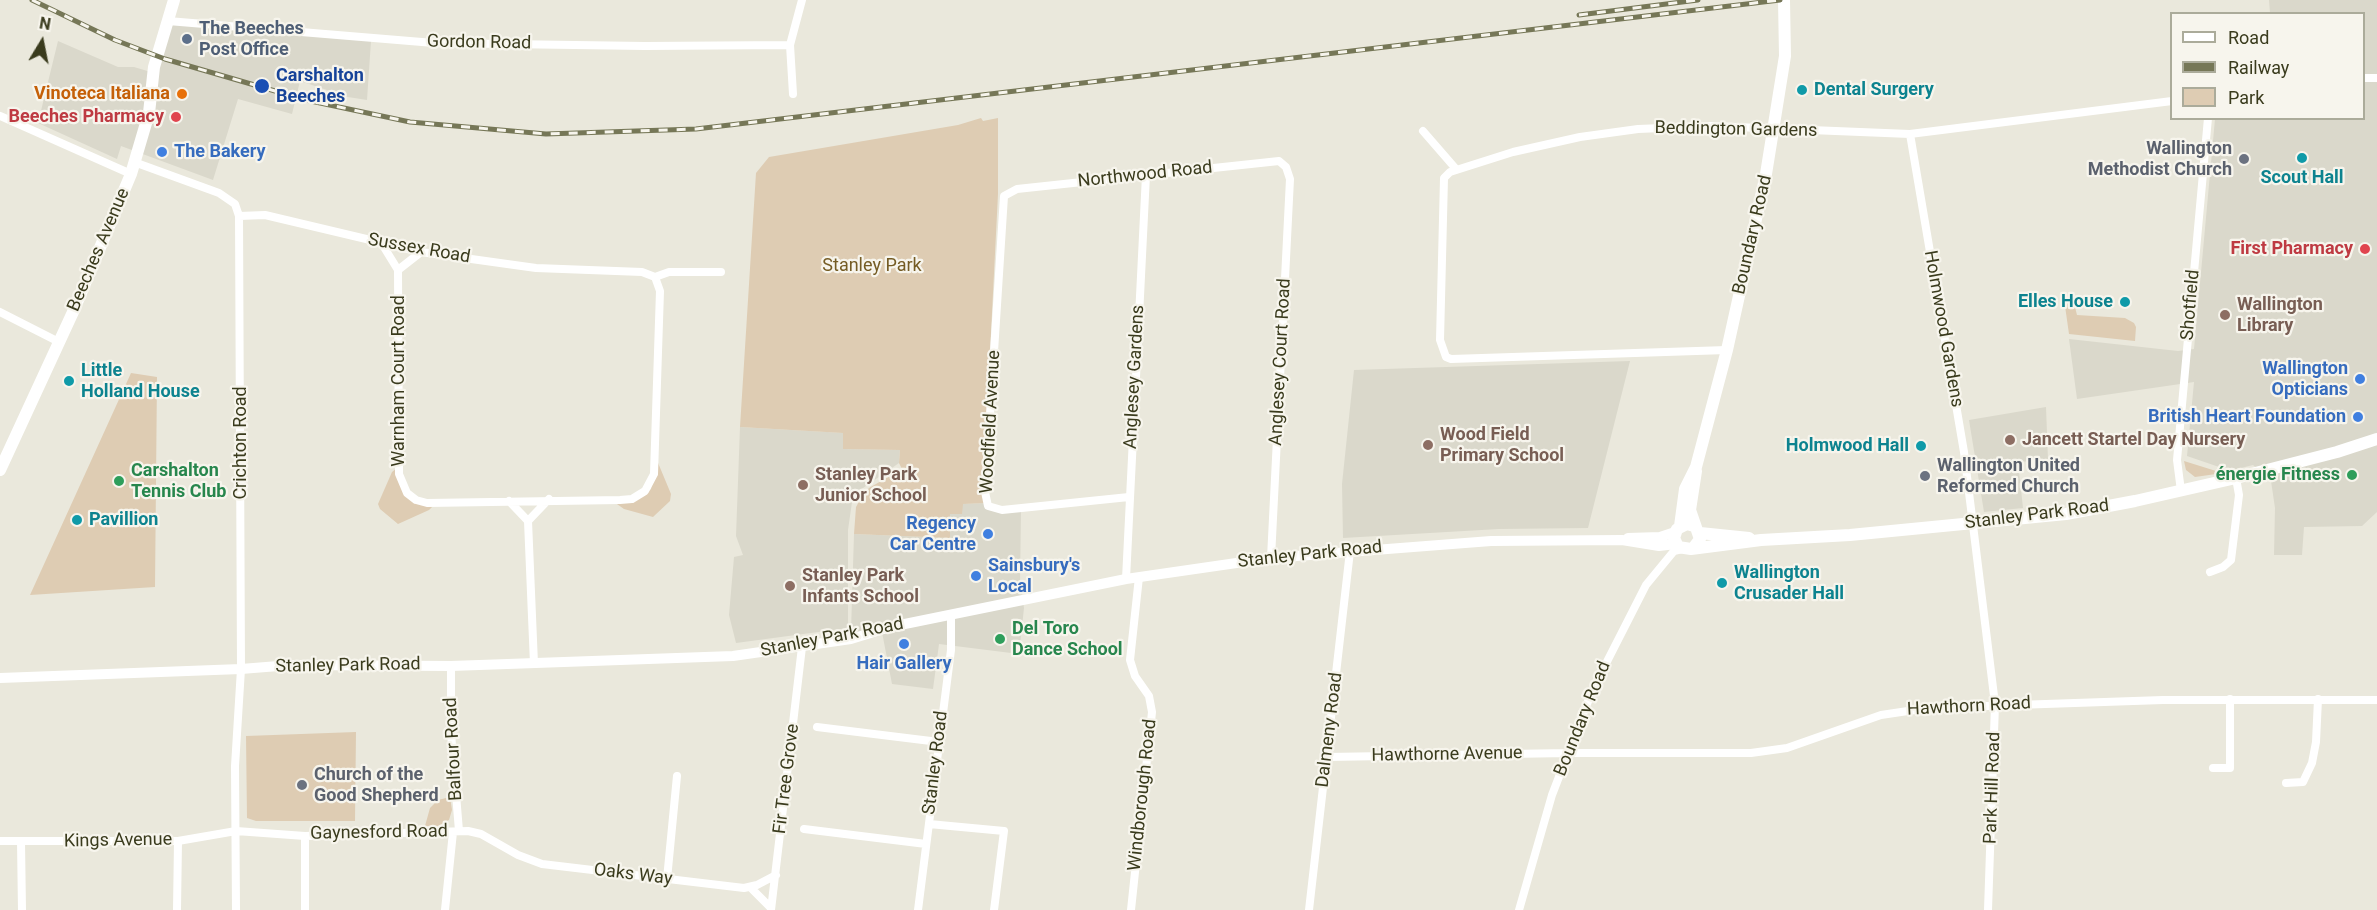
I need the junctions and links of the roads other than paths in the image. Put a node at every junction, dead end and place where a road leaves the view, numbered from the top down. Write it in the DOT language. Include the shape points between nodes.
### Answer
graph roads {
  1 [pos="174,0"];
  2 [pos="802,0"];
  3 [pos="1784,0"];
  4 [pos="168,21"];
  5 [pos="790,45"];
  6 [pos="793,94"];
  7 [pos="2170,101"];
  8 [pos="0,116"];
  9 [pos="2208,120"];
  10 [pos="1776,128"];
  11 [pos="1423,131"];
  12 [pos="1910,134"];
  13 [pos="1286,167"];
  14 [pos="133,168"];
  15 [pos="1456,169"];
  16 [pos="1146,175"];
  17 [pos="1004,196"];
  18 [pos="239,216"];
  19 [pos="382,244"];
  20 [pos="422,252"];
  21 [pos="398,270"];
  22 [pos="722,272"];
  23 [pos="655,277"];
  24 [pos="0,312"];
  25 [pos="59,342"];
  26 [pos="1727,350"];
  27 [pos="2377,439"];
  28 [pos="1696,467"];
  29 [pos="0,470"];
  30 [pos="2236,478"];
  31 [pos="2181,491"];
  32 [pos="1129,497"];
  33 [pos="549,500"];
  34 [pos="509,501"];
  35 [pos="528,521"];
  36 [pos="1974,524"];
  37 [pos="1697,530"];
  38 [pos="1681,540"];
  39 [pos="1761,540"];
  40 [pos="1350,550"];
  41 [pos="1271,558"];
  42 [pos="2210,572"];
  43 [pos="1139,577"];
  44 [pos="1125,579"];
  45 [pos="951,615"];
  46 [pos="802,647"];
  47 [pos="534,664"];
  48 [pos="451,666"];
  49 [pos="242,669"];
  50 [pos="0,678"];
  51 [pos="2230,699"];
  52 [pos="2318,699"];
  53 [pos="2377,700"];
  54 [pos="1995,704"];
  55 [pos="817,727"];
  56 [pos="939,742"];
  57 [pos="1568,753"];
  58 [pos="1326,757"];
  59 [pos="2213,768"];
  60 [pos="677,776"];
  61 [pos="2286,783"];
  62 [pos="928,824"];
  63 [pos="804,829"];
  64 [pos="236,831"];
  65 [pos="456,832"];
  66 [pos="305,836"];
  67 [pos="0,841"];
  68 [pos="178,841"];
  69 [pos="21,842"];
  70 [pos="926,844"];
  71 [pos="518,855"];
  72 [pos="776,875"];
  73 [pos="667,879"];
  74 [pos="750,887"];
  75 [pos="771,909"];
  76 [pos="22,910"];
  77 [pos="177,910"];
  78 [pos="236,910"];
  79 [pos="305,910"];
  80 [pos="445,910"];
  81 [pos="918,910"];
  82 [pos="994,910"];
  83 [pos="1131,910"];
  84 [pos="1309,910"];
  85 [pos="1520,910"];
  86 [pos="1988,910"];
  1 -- 4 [label="main road, Beeches Avenue"];
  2 -- 5 [label="street"];
  3 -- 10 [label="main road, Boundary Road" via="1785,56"];
  4 -- 5 [label="street, Gordon Road" via="434,43"];
  4 -- 14 [label="main road, Beeches Avenue"];
  5 -- 6 [label="street"];
  7 -- 12 [label="street, Beddington Gardens"];
  8 -- 14 [label="street"];
  9 -- 31 [label="street, Shotfield" via="2176,470"];
  10 -- 12 [label="street, Beddington Gardens"];
  10 -- 15 [label="street, Beddington Gardens" via="1686,126 1613,132 1513,152"];
  10 -- 26 [label="main road, Boundary Road"];
  11 -- 15 [label="street"];
  12 -- 36 [label="street, Holmwood Gardens"];
  13 -- 16 [label="street, Northwood Road" via="1274,160"];
  13 -- 41 [label="street, Anglesey Court Road" via="1290,178"];
  14 -- 18 [label="street" via="219,193 235,204"];
  14 -- 25 [label="main road, Beeches Avenue"];
  15 -- 26 [label="street" via="1446,175 1443,184 1440,340 1446,357"];
  16 -- 17 [label="street, Northwood Road" via="1017,189"];
  16 -- 32 [label="street, Anglesey Gardens"];
  17 -- 32 [label="street, Woodfield Avenue" via="985,492 988,506 1002,510"];
  18 -- 19 [label="street, Sussex Road" via="266,215"];
  18 -- 49 [label="street, Crichton Road"];
  19 -- 20 [label="street, Sussex Road"];
  19 -- 21 [label="street, Warnham Court Road"];
  20 -- 21 [label="street, Warnham Court Road"];
  20 -- 23 [label="street, Sussex Road" via="536,268 648,273"];
  21 -- 34 [label="street, Warnham Court Road" via="402,484 416,500 427,503"];
  22 -- 23 [label="street, Sussex Road" via="669,272"];
  23 -- 33 [label="street, Warnham Court Road" via="660,291 651,484 632,499"];
  24 -- 25 [label="street"];
  25 -- 29 [label="main road, Beeches Avenue"];
  26 -- 28 [label="main road, Boundary Road"];
  27 -- 30 [label="main road, Stanley Park Road"];
  28 -- 37 [label="main road, Boundary Road" via="1690,510"];
  28 -- 38 [label="main road, Boundary Road" via="1685,489"];
  30 -- 31 [label="main road, Stanley Park Road"];
  30 -- 42 [label="street" via="2239,495 2230,560"];
  31 -- 36 [label="main road, Stanley Park Road" via="2066,514"];
  32 -- 44 [label="street, Anglesey Gardens"];
  33 -- 34 [label="street, Warnham Court Road"];
  33 -- 35 [label="street"];
  34 -- 35 [label="street"];
  35 -- 47 [label="street"];
  36 -- 39 [label="main road, Stanley Park Road"];
  36 -- 54 [label="street, Park Hill Road"];
  37 -- 38 [label="main road" via="1700,538"];
  37 -- 38 [label="main road, Stanley Park Road" via="1687,524"];
  37 -- 39 [label="main road, Stanley Park Road"];
  38 -- 39 [label="main road, Stanley Park Road" via="1732,546"];
  38 -- 40 [label="street, Stanley Park Road" via="1634,537 1491,541"];
  38 -- 57 [label="street, Boundary Road" via="1657,568 1606,661"];
  40 -- 41 [label="street, Stanley Park Road"];
  40 -- 58 [label="street, Dalmeny Road"];
  41 -- 43 [label="street, Stanley Park Road"];
  43 -- 44 [label="street, Stanley Park Road"];
  43 -- 83 [label="street, Windborough Road" via="1130,660 1135,676 1149,696 1152,712"];
  44 -- 45 [label="street, Stanley Park Road"];
  45 -- 46 [label="street, Stanley Park Road"];
  45 -- 56 [label="street, Stanley Road" via="951,650"];
  46 -- 47 [label="street, Stanley Park Road" via="733,656"];
  46 -- 72 [label="street, Fir Tree Grove"];
  47 -- 48 [label="street, Stanley Park Road"];
  48 -- 49 [label="street, Stanley Park Road" via="345,663"];
  48 -- 65 [label="street, Balfour Road"];
  49 -- 50 [label="street, Stanley Park Road"];
  49 -- 64 [label="street, Crichton Road" via="235,766"];
  51 -- 52 [label="street, Hawthorn Road"];
  51 -- 54 [label="street, Hawthorn Road"];
  51 -- 59 [label="street" via="2230,768"];
  52 -- 53 [label="street, Hawthorn Road"];
  52 -- 61 [label="street" via="2312,763 2303,782"];
  54 -- 57 [label="street, Hawthorn Road" via="1903,710 1769,751"];
  54 -- 86 [label="street, Park Hill Road"];
  55 -- 56 [label="street"];
  56 -- 62 [label="street, Stanley Road"];
  57 -- 58 [label="street, Hawthorne Avenue"];
  57 -- 85 [label="street, Boundary Road" via="1552,795"];
  58 -- 84 [label="street, Dalmeny Road"];
  60 -- 73 [label="street"];
  62 -- 70 [label="street, Stanley Road"];
  62 -- 82 [label="street" via="1004,831"];
  63 -- 70 [label="street"];
  64 -- 66 [label="street, Gaynesford Road"];
  64 -- 68 [label="street, Kings Avenue"];
  64 -- 78 [label="street, Crichton Road"];
  65 -- 66 [label="street, Gaynesford Road"];
  65 -- 71 [label="street, Gaynesford Road" via="481,834"];
  65 -- 80 [label="street, Balfour Road"];
  66 -- 79 [label="street"];
  67 -- 69 [label="street, Kings Avenue"];
  68 -- 69 [label="street, Kings Avenue"];
  68 -- 77 [label="street"];
  69 -- 76 [label="street"];
  70 -- 81 [label="street, Stanley Road"];
  71 -- 73 [label="street, Oaks Way" via="542,864"];
  72 -- 74 [label="street"];
  72 -- 75 [label="street, Fir Tree Grove"];
  73 -- 74 [label="street, Oaks Way"];
  74 -- 75 [label="street"];
}
